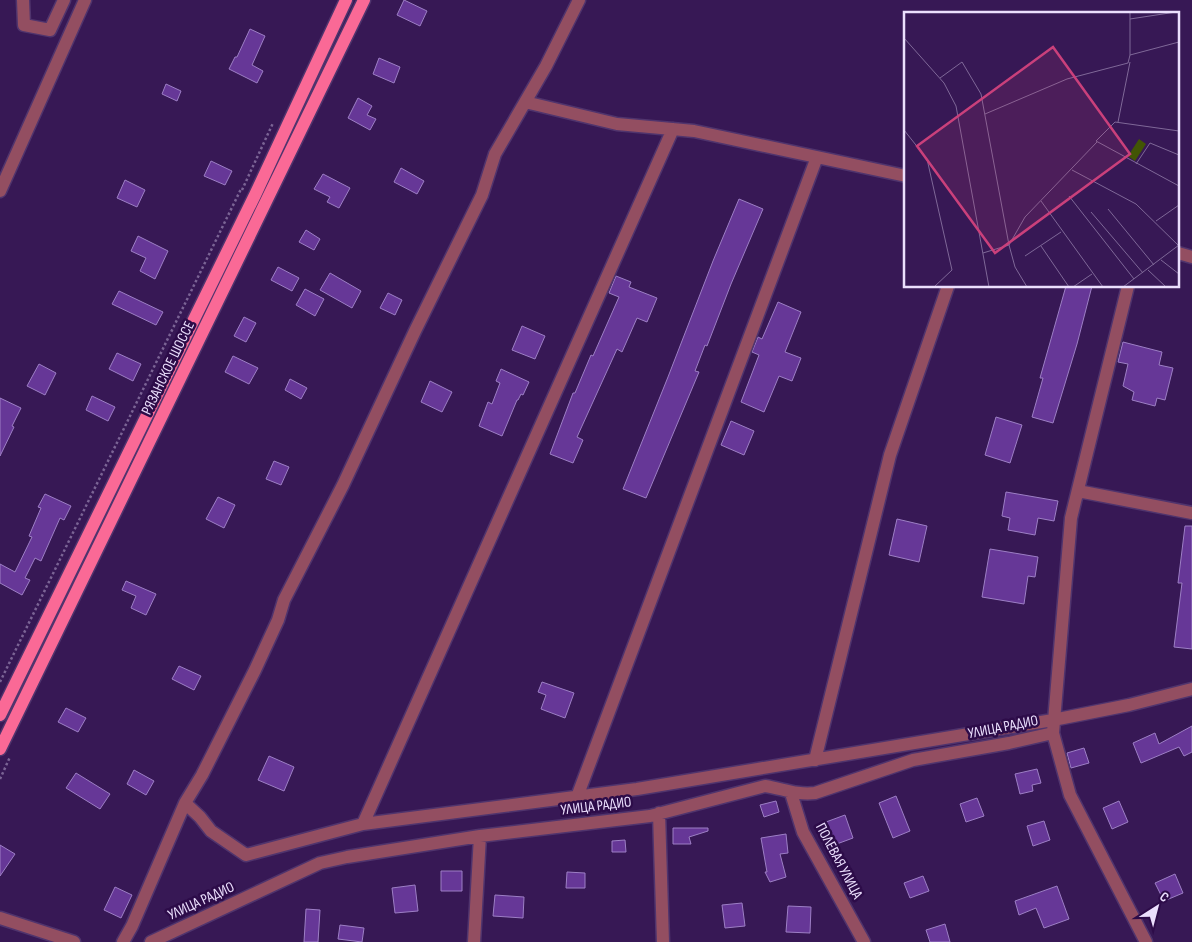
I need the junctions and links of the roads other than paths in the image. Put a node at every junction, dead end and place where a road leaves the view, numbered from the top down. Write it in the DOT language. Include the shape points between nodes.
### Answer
graph roads {
  1 [pos="23,0"];
  2 [pos="64,0"];
  3 [pos="85,0"];
  4 [pos="346,0"];
  5 [pos="364,0"];
  6 [pos="579,0"];
  7 [pos="525,102"];
  8 [pos="673,129"];
  9 [pos="817,157"];
  10 [pos="904,176"];
  11 [pos="0,191"];
  12 [pos="947,288"];
  13 [pos="1128,288"];
  14 [pos="1078,491"];
  15 [pos="1192,513"];
  16 [pos="1192,689"];
  17 [pos="0,715"];
  18 [pos="1053,726"];
  19 [pos="0,749"];
  20 [pos="815,760"];
  21 [pos="791,793"];
  22 [pos="577,796"];
  23 [pos="185,803"];
  24 [pos="659,814"];
  25 [pos="363,824"];
  26 [pos="480,836"];
  27 [pos="0,918"];
  28 [pos="663,936"];
  29 [pos="74,942"];
  30 [pos="123,942"];
  31 [pos="151,942"];
  32 [pos="474,942"];
  33 [pos="864,942"];
  34 [pos="1146,942"];
  1 -- 2 [label="street" via="24,25 50,30"];
  3 -- 11 [label="street"];
  4 -- 17 [label="main road, РЯЗАНСКОЕ ШОССЕ" via="255,195"];
  5 -- 19 [label="main road, РЯЗАНСКОЕ ШОССЕ"];
  6 -- 7 [label="street"];
  7 -- 8 [label="street" via="617,124"];
  7 -- 23 [label="street" via="496,154 482,195 284,600 255,670"];
  8 -- 9 [label="street"];
  8 -- 25 [label="street"];
  9 -- 10 [label="street"];
  9 -- 22 [label="street"];
  12 -- 20 [label="street" via="890,455"];
  13 -- 14 [label="street"];
  14 -- 15 [label="street"];
  14 -- 18 [label="street" via="1071,518"];
  16 -- 18 [label="street"];
  18 -- 20 [label="street"];
  18 -- 21 [label="street, УЛИЦА РАДИО" via="1010,743 912,760 815,793"];
  18 -- 34 [label="street" via="1070,795"];
  20 -- 22 [label="street"];
  21 -- 24 [label="street, УЛИЦА РАДИО" via="765,786"];
  21 -- 33 [label="street, ПОЛЕВАЯ УЛИЦА" via="803,832"];
  22 -- 25 [label="street"];
  23 -- 25 [label="street" via="211,831 246,854"];
  23 -- 30 [label="street"];
  24 -- 26 [label="street, УЛИЦА РАДИО"];
  24 -- 28 [label="street"];
  26 -- 31 [label="street, УЛИЦА РАДИО" via="320,863"];
  26 -- 32 [label="street"];
  27 -- 29 [label="street"];
}
